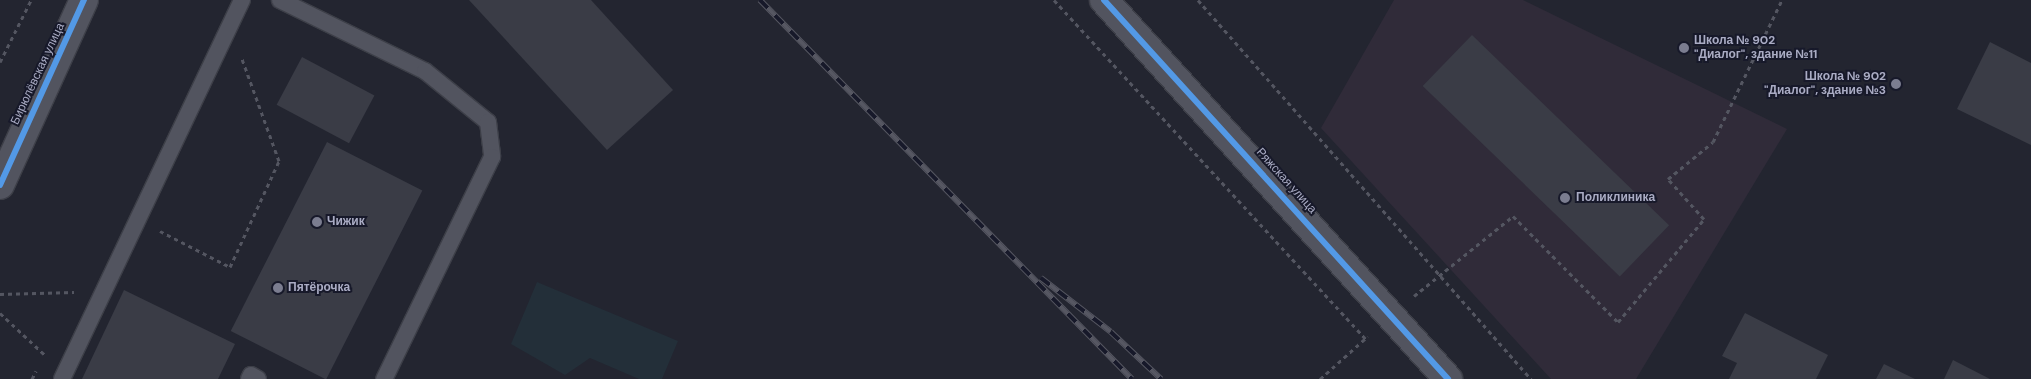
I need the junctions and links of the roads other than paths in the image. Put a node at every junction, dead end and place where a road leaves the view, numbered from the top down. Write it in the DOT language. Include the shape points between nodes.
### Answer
graph roads {
  1 [pos="84,0"];
  2 [pos="242,0"];
  3 [pos="280,0"];
  4 [pos="1104,0"];
  5 [pos="0,185"];
  6 [pos="62,379"];
  7 [pos="249,379"];
  8 [pos="258,379"];
  9 [pos="384,379"];
  10 [pos="1448,379"];
  1 -- 5 [label="street, Бирюлёвская улица"];
  2 -- 6 [label="lane"];
  3 -- 9 [label="lane" via="425,71 488,122 492,157"];
  4 -- 10 [label="street, Ряжская улица"];
  7 -- 8 [label="lane" via="251,375"];
}
